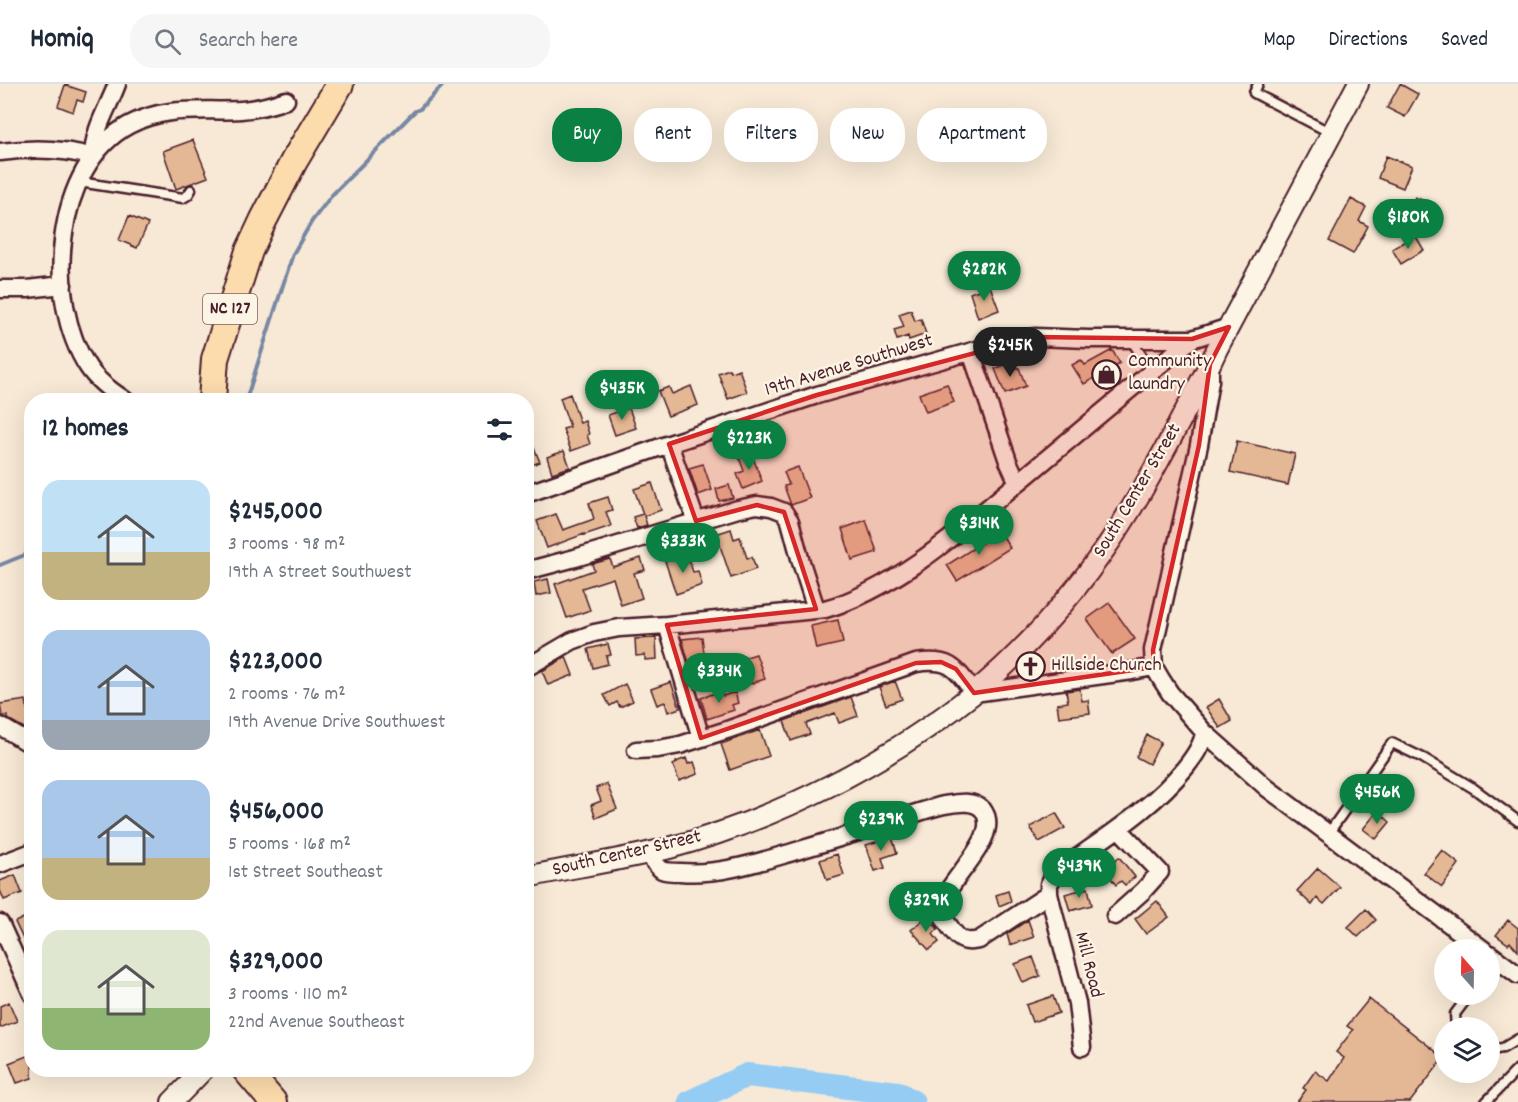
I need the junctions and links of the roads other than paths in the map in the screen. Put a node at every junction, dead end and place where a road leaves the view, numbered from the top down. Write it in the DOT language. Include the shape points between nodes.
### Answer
graph roads {
  1 [pos="117,84"];
  2 [pos="340,84"];
  3 [pos="1258,84"];
  4 [pos="1358,84"];
  5 [pos="286,100"];
  6 [pos="1332,134"];
  7 [pos="0,152"];
  8 [pos="93,157"];
  9 [pos="79,182"];
  10 [pos="191,190"];
  11 [pos="63,285"];
  12 [pos="0,289"];
  13 [pos="1229,327"];
  14 [pos="1130,339"];
  15 [pos="1192,339"];
  16 [pos="971,352"];
  17 [pos="1210,364"];
  18 [pos="1152,370"];
  19 [pos="115,393"];
  20 [pos="213,393"];
  21 [pos="669,444"];
  22 [pos="1018,483"];
  23 [pos="534,491"];
  24 [pos="696,521"];
  25 [pos="534,569"];
  26 [pos="816,609"];
  27 [pos="667,625"];
  28 [pos="534,663"];
  29 [pos="1154,667"];
  30 [pos="974,693"];
  31 [pos="0,726"];
  32 [pos="1204,732"];
  33 [pos="700,738"];
  34 [pos="24,740"];
  35 [pos="636,750"];
  36 [pos="1518,821"];
  37 [pos="1119,829"];
  38 [pos="1328,834"];
  39 [pos="647,853"];
  40 [pos="24,855"];
  41 [pos="0,864"];
  42 [pos="534,875"];
  43 [pos="1049,894"];
  44 [pos="1115,916"];
  45 [pos="0,923"];
  46 [pos="1469,939"];
  47 [pos="1500,964"];
  48 [pos="1518,975"];
  49 [pos="24,976"];
  50 [pos="1518,1039"];
  51 [pos="1082,1047"];
  52 [pos="1500,1048"];
  53 [pos="1518,1069"];
  54 [pos="196,1077"];
  55 [pos="252,1077"];
  56 [pos="172,1102"];
  57 [pos="273,1102"];
  58 [pos="1486,1102"];
  1 -- 8 [label="street" via="98,125"];
  2 -- 20 [label="main road, NC 127" via="294,161 249,251 215,359"];
  3 -- 6 [label="lane" via="1254,93"];
  4 -- 6 [label="street, South Center Street"];
  5 -- 8 [label="street" via="259,108 187,110 145,118 113,136"];
  6 -- 13 [label="street, South Center Street"];
  7 -- 8 [label="street" via="70,151"];
  8 -- 9 [label="street"];
  9 -- 10 [label="lane" via="183,198"];
  9 -- 11 [label="street" via="63,233"];
  11 -- 12 [label="street"];
  11 -- 19 [label="street" via="80,354 102,384"];
  13 -- 15 [label="street, 19th Avenue Southwest"];
  13 -- 17 [label="street, South Center Street"];
  14 -- 15 [label="street, 19th Avenue Southwest"];
  14 -- 16 [label="street, 19th Avenue Southwest" via="1035,337"];
  14 -- 18 [label="lane"];
  15 -- 18 [label="street"];
  16 -- 21 [label="street, 19th Avenue Southwest" via="817,395"];
  16 -- 22 [label="street"];
  17 -- 29 [label="street" via="1198,445 1153,650"];
  17 -- 30 [label="street, South Center Street" via="1142,493 1102,554 1060,608"];
  18 -- 22 [label="street"];
  21 -- 23 [label="street, 19th Avenue Southwest"];
  21 -- 24 [label="street"];
  22 -- 26 [label="street" via="912,565 855,599"];
  24 -- 25 [label="street"];
  24 -- 26 [label="street" via="757,505 784,512 790,520"];
  26 -- 27 [label="street"];
  27 -- 28 [label="street" via="594,633"];
  27 -- 33 [label="street"];
  29 -- 30 [label="street"];
  29 -- 32 [label="street" via="1170,693"];
  30 -- 33 [label="street" via="956,669 941,662 916,663"];
  30 -- 39 [label="street, South Center Street" via="907,741 820,790 746,823"];
  31 -- 34 [label="street"];
  32 -- 37 [label="street" via="1199,748 1174,781"];
  32 -- 38 [label="street" via="1267,788"];
  33 -- 35 [label="street" via="680,745"];
  36 -- 38 [label="lane" via="1473,788 1392,743"];
  37 -- 43 [label="street" via="1055,874"];
  37 -- 44 [label="street" via="1160,872"];
  38 -- 46 [label="street"];
  39 -- 42 [label="street, South Center Street"];
  39 -- 43 [label="street" via="667,871 720,871 914,813 965,802 981,808 987,825 983,840 947,890 941,908 954,933 970,942 979,940"];
  40 -- 41 [label="street"];
  43 -- 51 [label="street, Mill Road" via="1077,1003"];
  45 -- 49 [label="street"];
  47 -- 48 [label="street"];
  50 -- 52 [label="lane"];
  53 -- 58 [label="lane"];
  54 -- 56 [label="street"];
  55 -- 57 [label="main road"];
}
